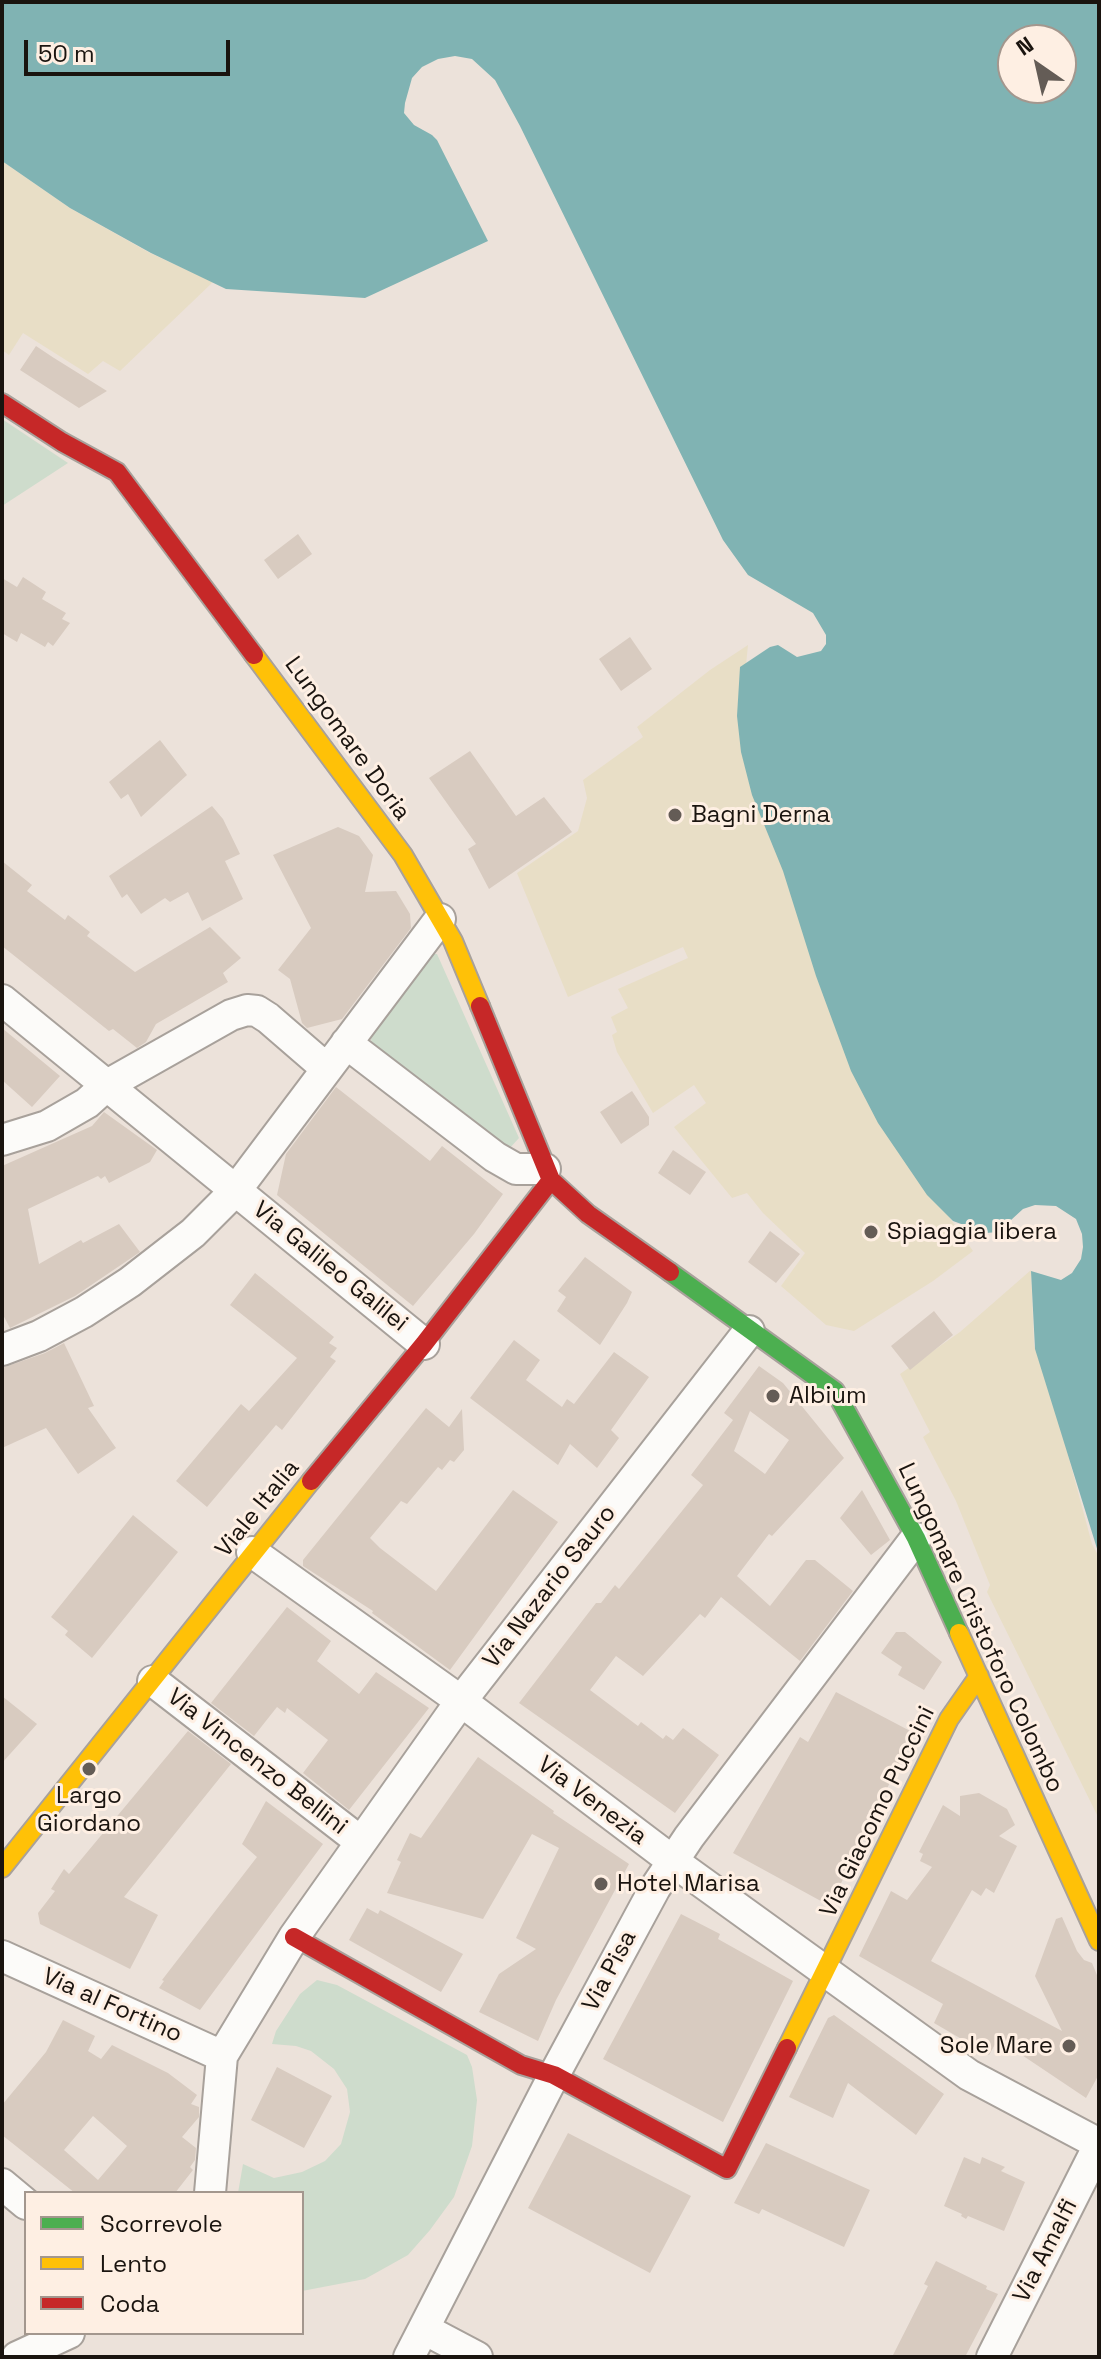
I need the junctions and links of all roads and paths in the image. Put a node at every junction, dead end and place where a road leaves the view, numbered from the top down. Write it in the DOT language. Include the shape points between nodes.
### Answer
graph roads {
  1 [pos="2,403"];
  2 [pos="440,919"];
  3 [pos="2,1000"];
  4 [pos="346,1043"];
  5 [pos="327,1069"];
  6 [pos="107,1085"];
  7 [pos="2,1140"];
  8 [pos="548,1175"];
  9 [pos="236,1190"];
  10 [pos="749,1331"];
  11 [pos="424,1344"];
  12 [pos="2,1350"];
  13 [pos="916,1538"];
  14 [pos="252,1552"];
  15 [pos="979,1676"];
  16 [pos="153,1681"];
  17 [pos="461,1701"];
  18 [pos="361,1842"];
  19 [pos="674,1862"];
  20 [pos="2,1868"];
  21 [pos="294,1937"];
  22 [pos="1099,1941"];
  23 [pos="2,1956"];
  24 [pos="825,1973"];
  25 [pos="222,2056"];
  26 [pos="554,2075"];
  27 [pos="1099,2144"];
  28 [pos="2,2184"];
  29 [pos="210,2191"];
  30 [pos="24,2202"];
  31 [pos="424,2329"];
  32 [pos="65,2335"];
  33 [pos="17,2357"];
  34 [pos="409,2357"];
  35 [pos="477,2357"];
  36 [pos="992,2357"];
  1 -- 2 [label="street, Lungomare Doria" via="117,472 403,855"];
  2 -- 4 [label="street"];
  2 -- 8 [label="street, Lungomare Doria"];
  3 -- 6 [label="street, Via Galileo Galilei"];
  4 -- 5 [label="street"];
  4 -- 8 [label="street" via="495,1157 516,1169"];
  5 -- 6 [label="street" via="268,1018 247,1010"];
  5 -- 9 [label="street"];
  6 -- 7 [label="street" via="47,1126"];
  6 -- 9 [label="street, Via Galileo Galilei"];
  8 -- 10 [label="street" via="588,1214"];
  8 -- 11 [label="street, Viale Italia"];
  9 -- 11 [label="street, Via Galileo Galilei"];
  9 -- 12 [label="street" via="193,1233 130,1282 73,1318"];
  10 -- 13 [label="street, Lungomare Cristoforo Colombo" via="835,1391"];
  10 -- 17 [label="street, Via Nazario Sauro"];
  11 -- 14 [label="street, Viale Italia"];
  13 -- 15 [label="street, Lungomare Cristoforo Colombo"];
  13 -- 19 [label="street, Via Pisa"];
  14 -- 16 [label="street, Viale Italia"];
  14 -- 17 [label="street, Via Venezia"];
  15 -- 22 [label="street, Lungomare Cristoforo Colombo"];
  15 -- 24 [label="street, Via Giacomo Puccini" via="949,1719"];
  16 -- 18 [label="street, Via Vincenzo Bellini"];
  16 -- 20 [label="street, Viale Italia"];
  17 -- 18 [label="street, Via Nazario Sauro"];
  17 -- 19 [label="street, Via Venezia"];
  18 -- 21 [label="street, Via Nazario Sauro"];
  19 -- 24 [label="street, Via Venezia"];
  19 -- 26 [label="street, Via Pisa"];
  21 -- 25 [label="street, Via Nazario Sauro"];
  21 -- 26 [label="street" via="521,2065"];
  23 -- 25 [label="street, Via al Fortino"];
  24 -- 26 [label="street, Via Giacomo Puccini" via="727,2169"];
  24 -- 27 [label="street, Via Venezia" via="969,2075"];
  25 -- 29 [label="street"];
  26 -- 31 [label="street, Via Pisa"];
  27 -- 36 [label="street, Via Amalfi"];
  28 -- 30 [label="street"];
  31 -- 34 [label="street, Via Pisa"];
  31 -- 35 [label="street"];
  32 -- 33 [label="street"];
}
